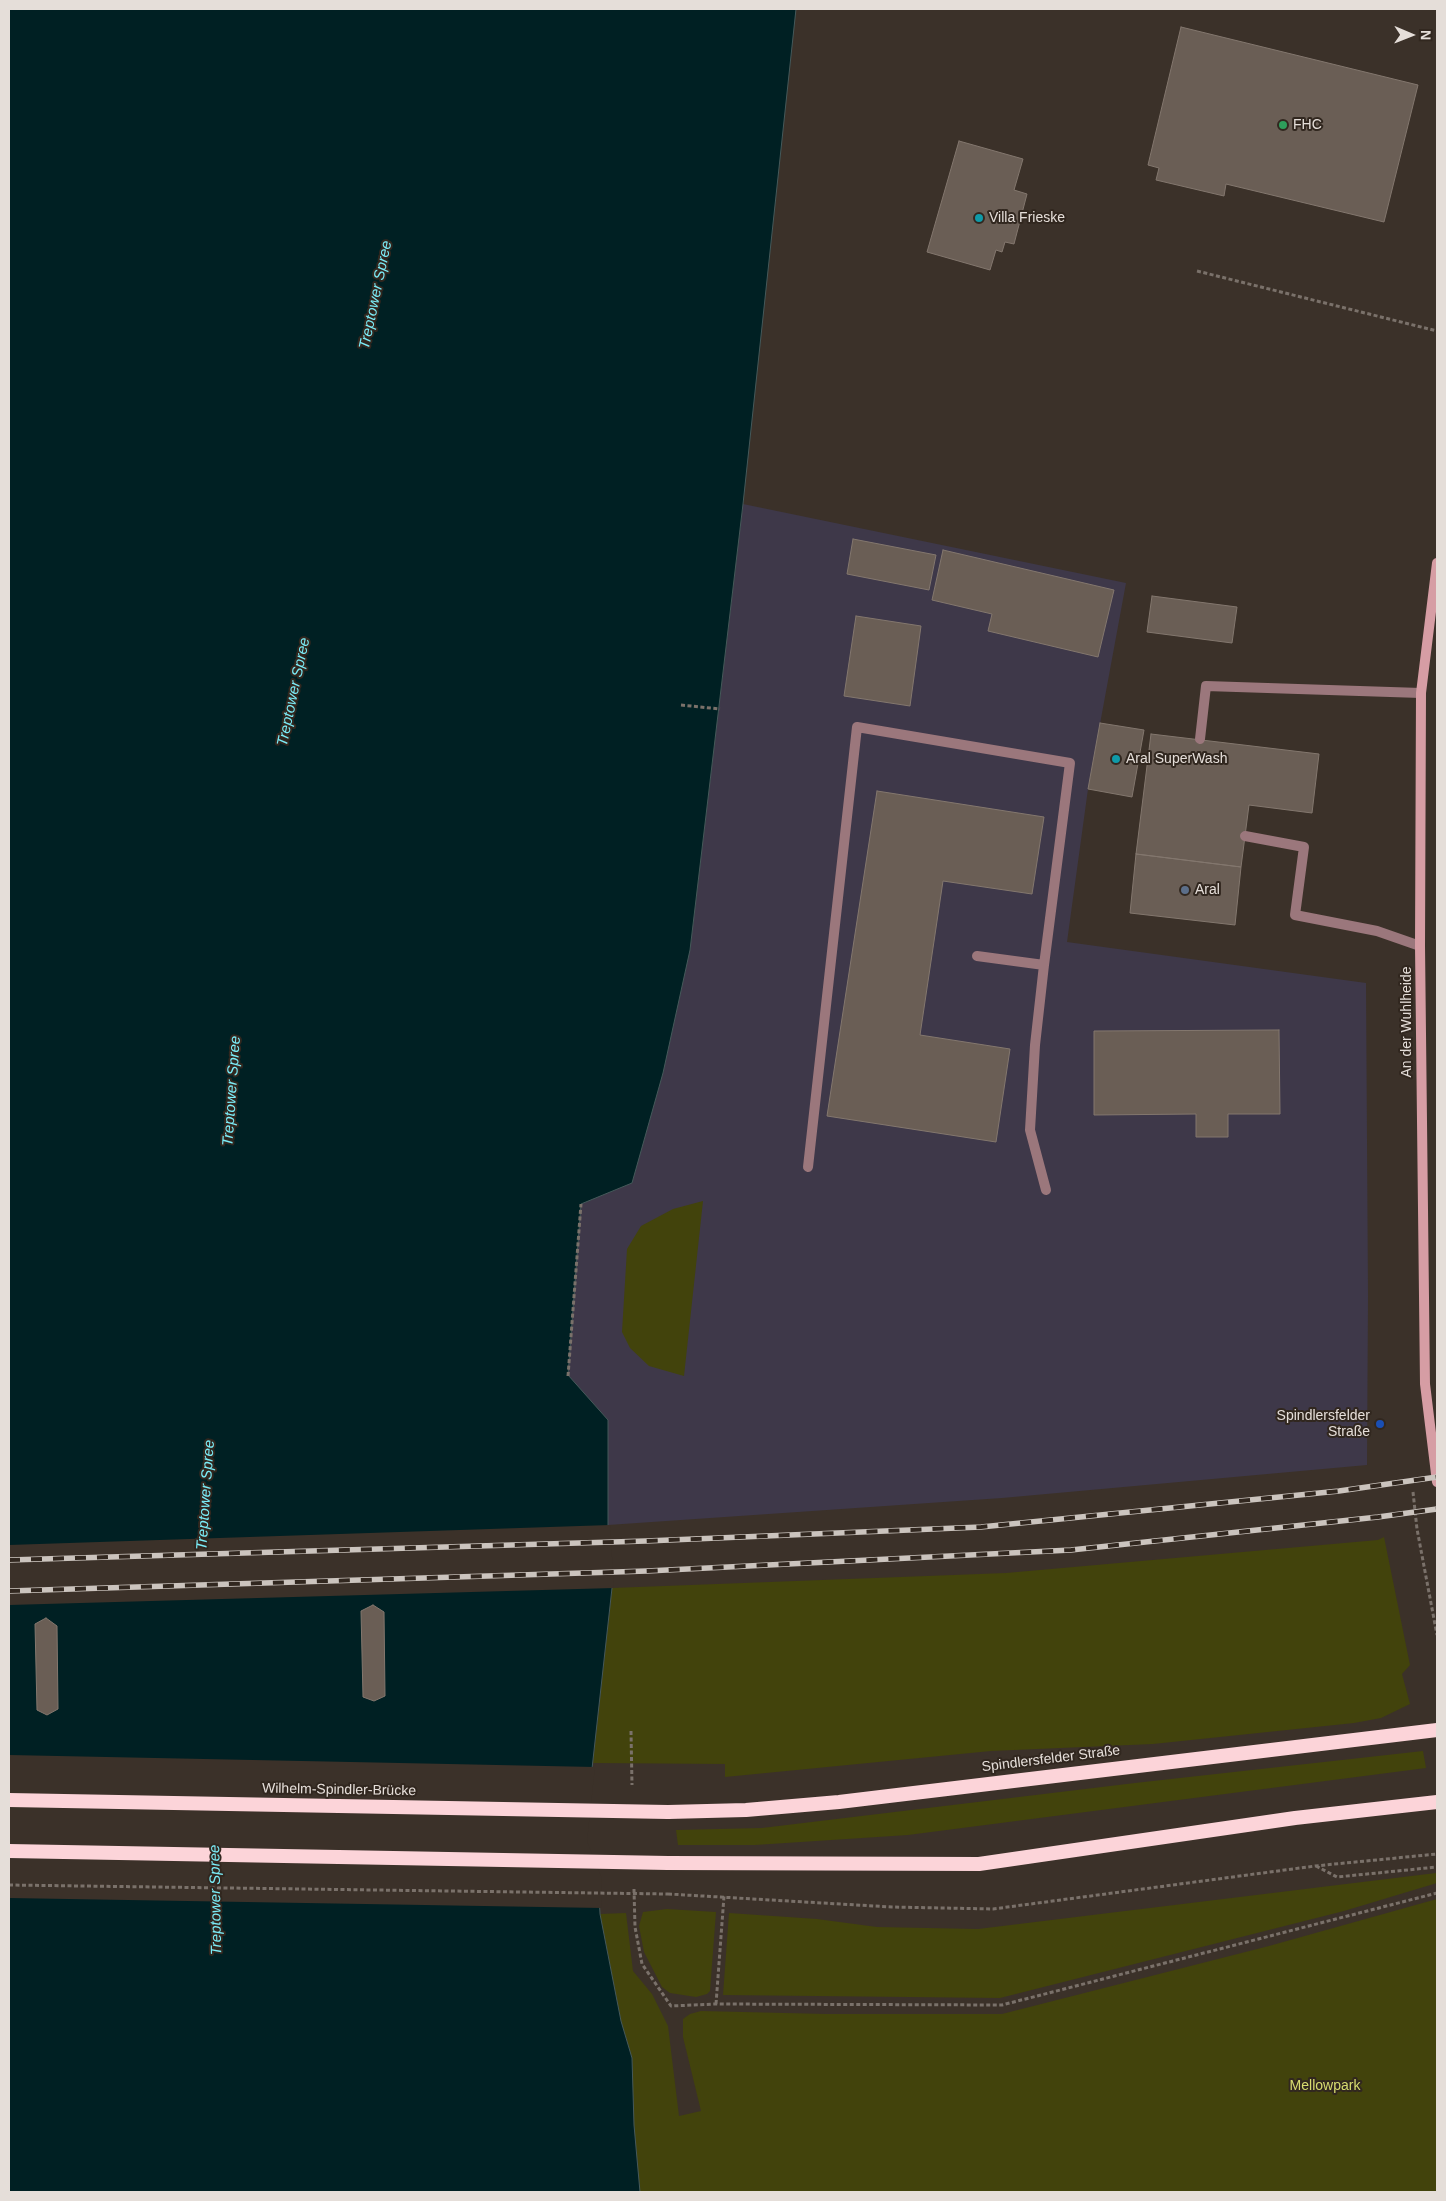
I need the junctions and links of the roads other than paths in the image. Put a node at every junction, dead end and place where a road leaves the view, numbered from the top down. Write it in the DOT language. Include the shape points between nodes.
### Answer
graph roads {
  1 [pos="1437,563"];
  2 [pos="1421,694"];
  3 [pos="1200,740"];
  4 [pos="1245,836"];
  5 [pos="1420,946"];
  6 [pos="976,956"];
  7 [pos="1044,965"];
  8 [pos="808,1167"];
  9 [pos="1046,1190"];
  10 [pos="1437,1482"];
  11 [pos="1437,1730"];
  12 [pos="9,1800"];
  13 [pos="1437,1802"];
  14 [pos="668,1812"];
  15 [pos="9,1851"];
  1 -- 2 [label="main road, An der Wuhlheide"];
  2 -- 3 [label="lane" via="1206,686"];
  2 -- 5 [label="main road, An der Wuhlheide"];
  4 -- 5 [label="lane" via="1304,847 1295,915 1361,928"];
  5 -- 10 [label="main road, An der Wuhlheide" via="1425,1384"];
  6 -- 7 [label="lane"];
  7 -- 8 [label="lane" via="1070,763 857,727"];
  7 -- 9 [label="lane" via="1030,1130"];
  11 -- 14 [label="highway, Spindlersfelder Straße" via="839,1802 746,1810"];
  12 -- 14 [label="highway, Wilhelm-Spindler-Brücke, bridge"];
  13 -- 15 [label="highway, bridge" via="1295,1818 979,1864 668,1863"];
}
